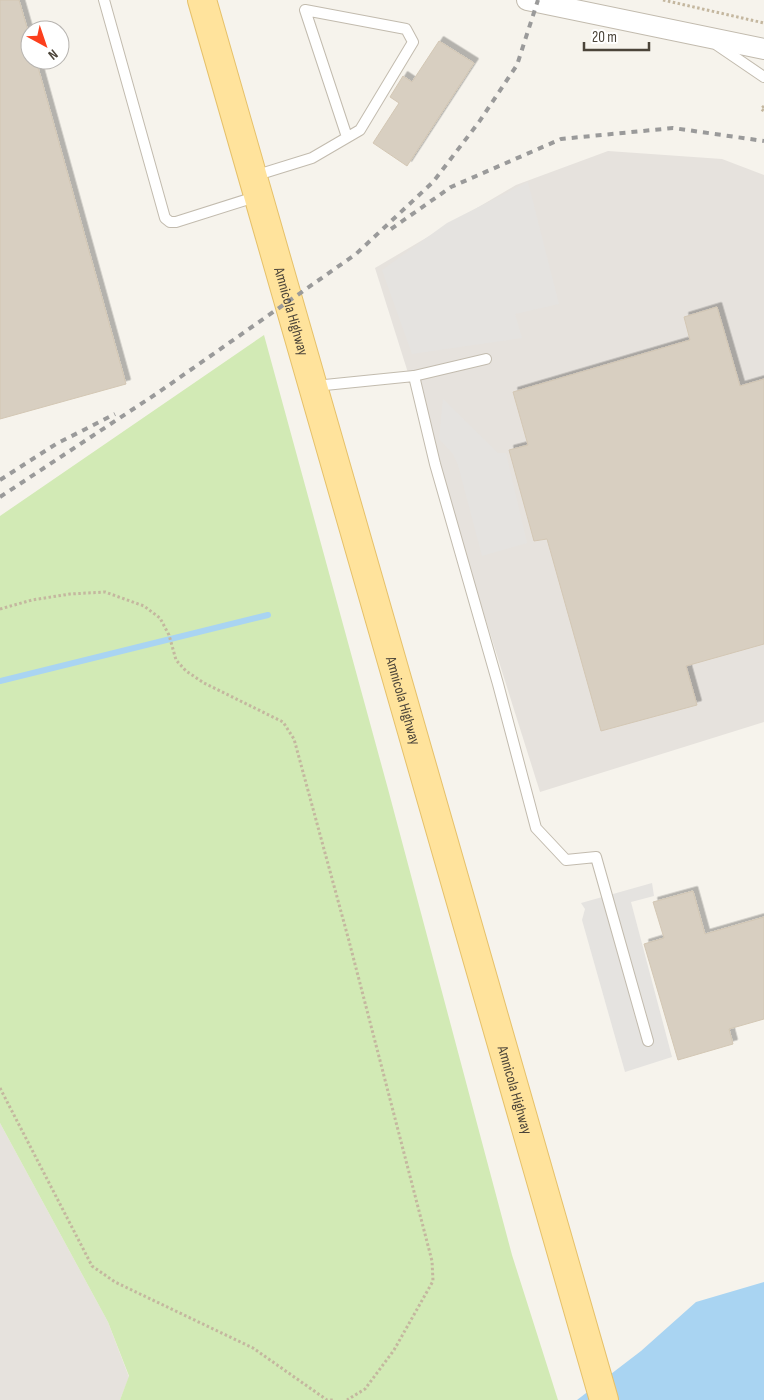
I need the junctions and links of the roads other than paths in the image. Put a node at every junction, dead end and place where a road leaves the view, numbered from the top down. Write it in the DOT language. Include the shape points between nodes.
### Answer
graph roads {
  1 [pos="104,0"];
  2 [pos="202,0"];
  3 [pos="527,0"];
  4 [pos="705,37"];
  5 [pos="764,49"];
  6 [pos="764,77"];
  7 [pos="347,137"];
  8 [pos="256,186"];
  9 [pos="486,359"];
  10 [pos="414,376"];
  11 [pos="314,386"];
  12 [pos="648,1041"];
  13 [pos="604,1400"];
  1 -- 8 [label="lane" via="165,218 176,222"];
  2 -- 8 [label="main road, Amnicola Highway"];
  3 -- 4 [label="street"];
  4 -- 5 [label="street"];
  4 -- 6 [label="lane"];
  7 -- 7 [label="lane" via="360,130 413,42 406,29 305,10"];
  7 -- 8 [label="lane"];
  8 -- 11 [label="main road, Amnicola Highway"];
  9 -- 10 [label="lane"];
  10 -- 11 [label="lane"];
  10 -- 12 [label="lane" via="435,464 536,828 566,860 596,857"];
  11 -- 13 [label="main road, Amnicola Highway"];
}
